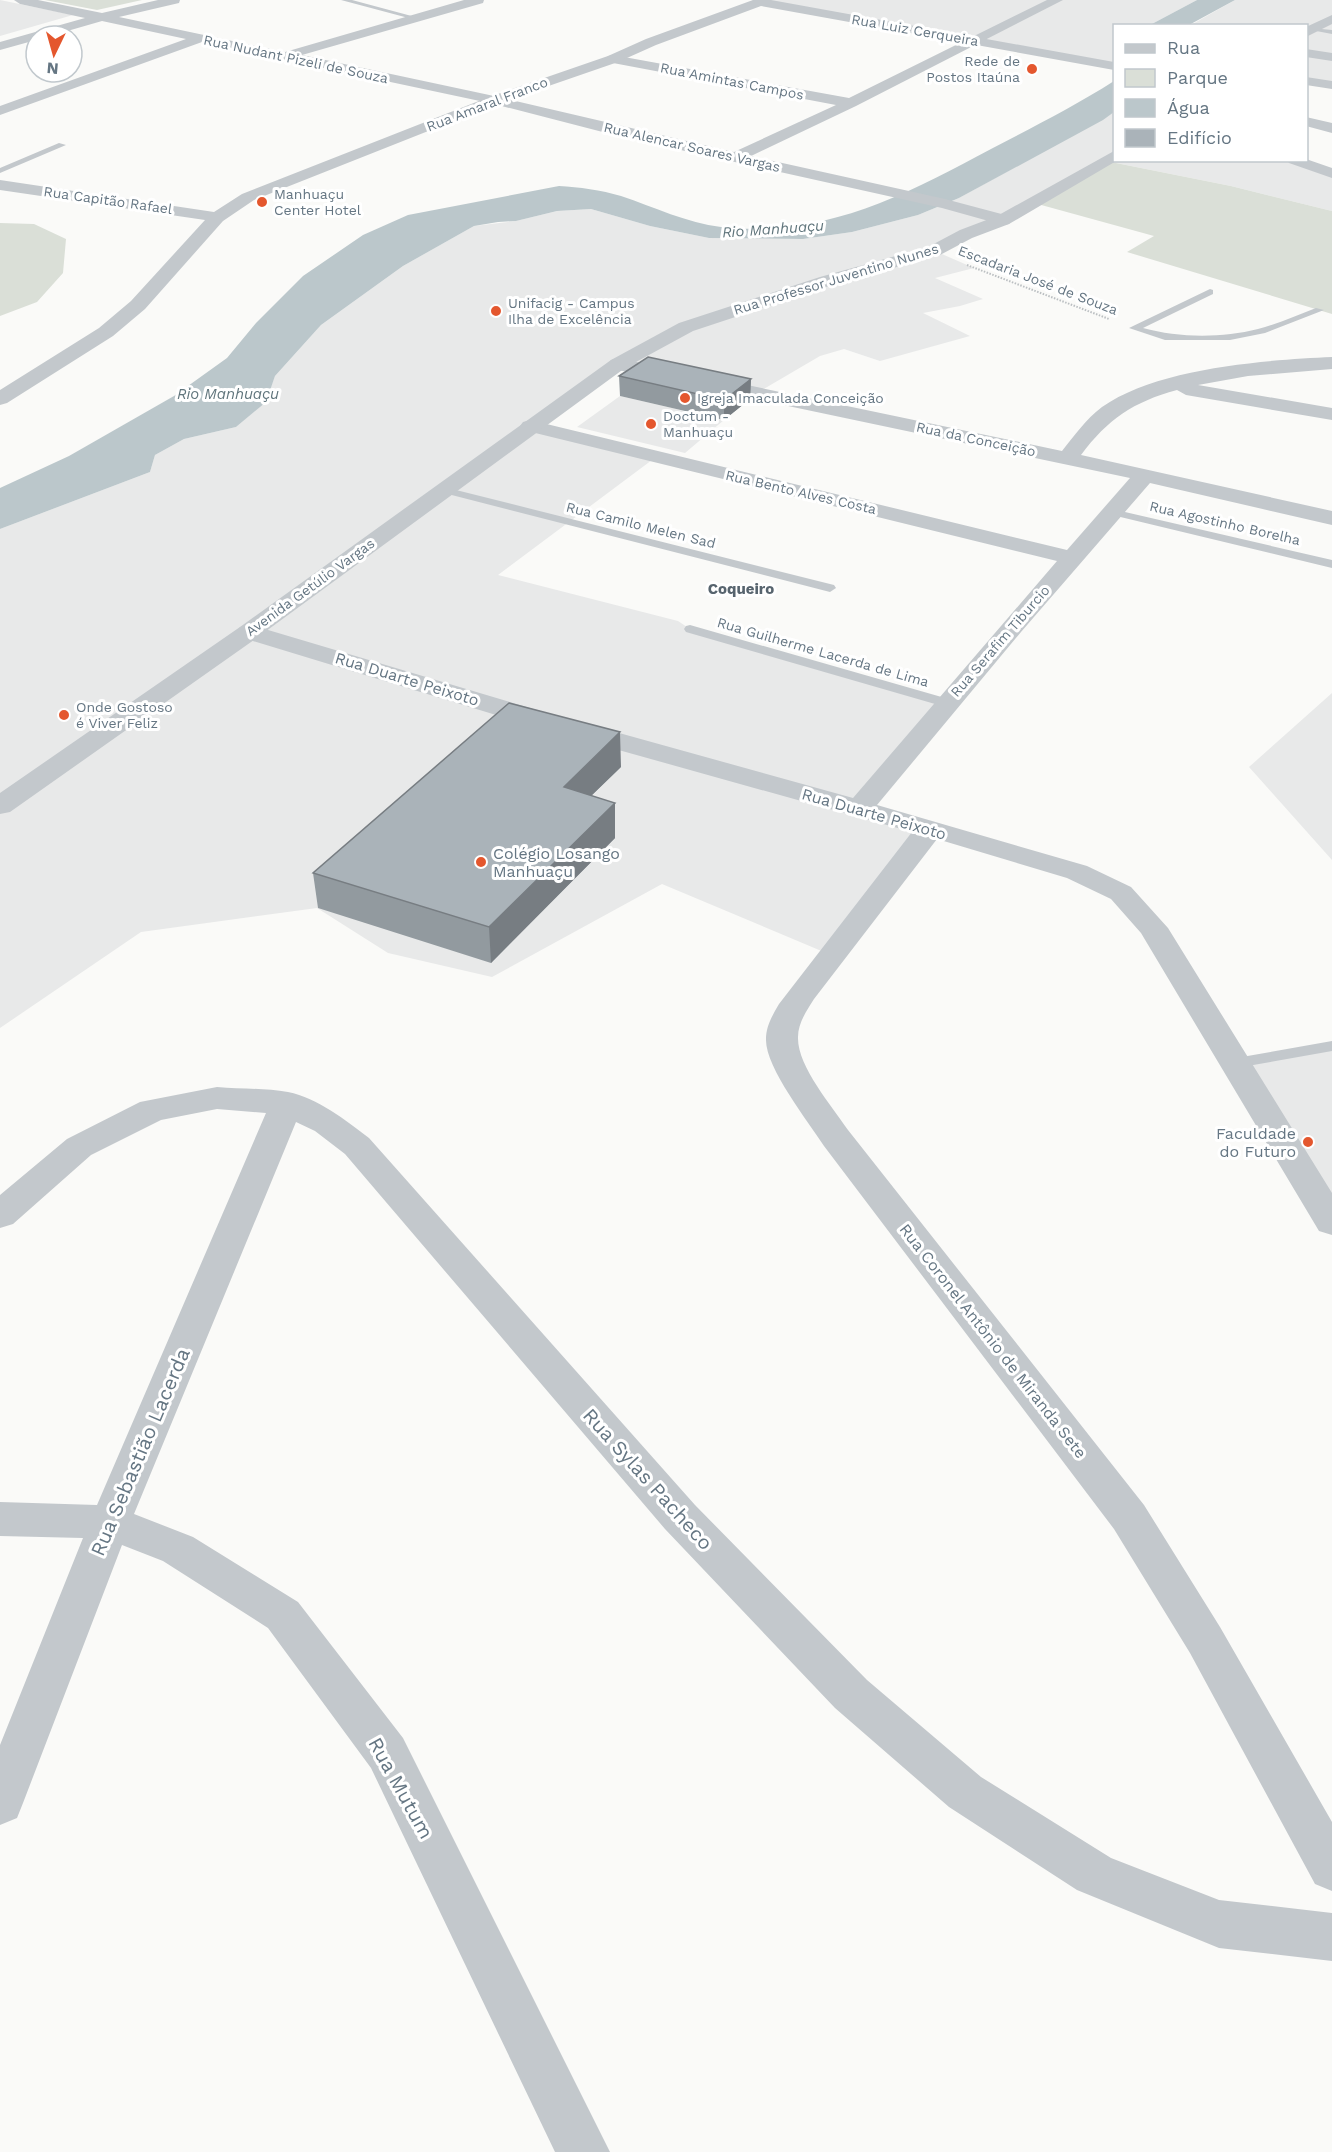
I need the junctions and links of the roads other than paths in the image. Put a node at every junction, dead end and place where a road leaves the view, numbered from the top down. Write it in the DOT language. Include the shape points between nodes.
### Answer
graph roads {
  1 [pos="20,0"];
  2 [pos="174,0"];
  3 [pos="344,0"];
  4 [pos="476,0"];
  5 [pos="1057,0"];
  6 [pos="759,1"];
  7 [pos="99,18"];
  8 [pos="416,18"];
  9 [pos="1332,19"];
  10 [pos="1310,31"];
  11 [pos="1332,32"];
  12 [pos="200,38"];
  13 [pos="973,41"];
  14 [pos="0,46"];
  15 [pos="1308,53"];
  16 [pos="283,57"];
  17 [pos="1332,57"];
  18 [pos="613,59"];
  19 [pos="1113,66"];
  20 [pos="1308,81"];
  21 [pos="1332,85"];
  22 [pos="494,100"];
  23 [pos="851,104"];
  24 [pos="0,111"];
  25 [pos="1308,122"];
  26 [pos="1332,128"];
  27 [pos="62,145"];
  28 [pos="736,157"];
  29 [pos="1113,157"];
  30 [pos="1300,162"];
  31 [pos="0,171"];
  32 [pos="1332,173"];
  33 [pos="0,185"];
  34 [pos="216,217"];
  35 [pos="1003,220"];
  36 [pos="1209,292"];
  37 [pos="1319,310"];
  38 [pos="1332,363"];
  39 [pos="618,364"];
  40 [pos="1167,386"];
  41 [pos="0,399"];
  42 [pos="1332,414"];
  43 [pos="530,426"];
  44 [pos="1067,459"];
  45 [pos="1145,475"];
  46 [pos="444,490"];
  47 [pos="1112,512"];
  48 [pos="1332,518"];
  49 [pos="1072,558"];
  50 [pos="1332,564"];
  51 [pos="830,588"];
  52 [pos="690,629"];
  53 [pos="249,632"];
  54 [pos="947,703"];
  55 [pos="0,806"];
  56 [pos="859,809"];
  57 [pos="930,829"];
  58 [pos="1332,1046"];
  59 [pos="1236,1063"];
  60 [pos="287,1103"];
  61 [pos="0,1215"];
  62 [pos="1332,1222"];
  63 [pos="0,1520"];
  64 [pos="110,1522"];
  65 [pos="0,1803"];
  66 [pos="1332,1868"];
  67 [pos="1332,1937"];
  68 [pos="583,2152"];
  1 -- 7 [label="street, Rua Nudant Pizeli de Souza"];
  2 -- 7 [label="street"];
  3 -- 8 [label="lane"];
  4 -- 8 [label="street"];
  5 -- 13 [label="street"];
  6 -- 13 [label="street, Rua Luiz Cerqueira"];
  6 -- 18 [label="street, Rua Amaral Franco"];
  7 -- 12 [label="street, Rua Nudant Pizeli de Souza"];
  7 -- 14 [label="street"];
  8 -- 16 [label="street"];
  9 -- 10 [label="street"];
  10 -- 11 [label="lane"];
  12 -- 16 [label="street, Rua Nudant Pizeli de Souza"];
  12 -- 24 [label="street"];
  13 -- 19 [label="street, Rua Luiz Cerqueira"];
  13 -- 23 [label="street"];
  15 -- 17 [label="street"];
  16 -- 22 [label="street, Rua Nudant Pizeli de Souza"];
  18 -- 22 [label="street, Rua Amaral Franco"];
  18 -- 23 [label="street, Rua Amintas Campos"];
  20 -- 21 [label="street"];
  22 -- 28 [label="street, Rua Alencar Soares Vargas"];
  22 -- 34 [label="street, Rua Amaral Franco" via="248,197"];
  23 -- 28 [label="street"];
  25 -- 26 [label="street"];
  27 -- 31 [label="lane"];
  28 -- 35 [label="street, Rua Alencar Soares Vargas"];
  29 -- 35 [label="street, Rua Professor Juventino Nunes"];
  30 -- 32 [label="street"];
  33 -- 34 [label="street, Rua Capitão Rafael"];
  34 -- 41 [label="street, Rua Amaral Franco" via="138,305 106,332"];
  35 -- 39 [label="street, Rua Professor Juventino Nunes" via="934,251 686,327"];
  36 -- 37 [label="lane" via="1134,328 1164,337 1230,337 1262,331"];
  38 -- 40 [label="street"];
  39 -- 43 [label="street, Avenida Getúlio Vargas"];
  39 -- 44 [label="street, Rua da Conceição"];
  40 -- 42 [label="street"];
  40 -- 44 [label="street" via="1107,413"];
  43 -- 46 [label="street, Avenida Getúlio Vargas"];
  43 -- 49 [label="street, Rua Bento Alves Costa"];
  44 -- 45 [label="street, Rua da Conceição"];
  45 -- 47 [label="street, Rua Serafim Tiburcio"];
  45 -- 48 [label="street, Rua da Conceição"];
  46 -- 51 [label="lane, Rua Camilo Melen Sad"];
  46 -- 53 [label="street, Avenida Getúlio Vargas"];
  47 -- 49 [label="street, Rua Serafim Tiburcio"];
  47 -- 50 [label="lane, Rua Agostinho Borelha"];
  49 -- 54 [label="street, Rua Serafim Tiburcio"];
  52 -- 54 [label="lane, Rua Guilherme Lacerda de Lima"];
  53 -- 55 [label="street, Avenida Getúlio Vargas"];
  53 -- 56 [label="street, Rua Duarte Peixoto" via="531,717"];
  54 -- 56 [label="street, Rua Serafim Tiburcio"];
  56 -- 57 [label="street, Rua Duarte Peixoto"];
  57 -- 59 [label="street, Rua Duarte Peixoto" via="1077,872 1121,893 1153,928"];
  57 -- 66 [label="street, Rua Coronel Antônio de Miranda Sete" via="802,992 786,1017 782,1043 794,1073 836,1138 1129,1517 1205,1640"];
  58 -- 59 [label="lane"];
  59 -- 62 [label="street, Rua Duarte Peixoto"];
  60 -- 61 [label="street, Rua Sylas Pacheco" via="217,1098 152,1110 79,1146"];
  60 -- 64 [label="street, Rua Sebastião Lacerda"];
  60 -- 67 [label="street, Rua Sylas Pacheco" via="327,1123 357,1146 680,1517 851,1694 965,1792 1094,1874 1219,1924"];
  63 -- 64 [label="street"];
  64 -- 65 [label="street, Rua Sebastião Lacerda"];
  64 -- 68 [label="street, Rua Mutum" via="178,1549 283,1615 387,1753"];
}
